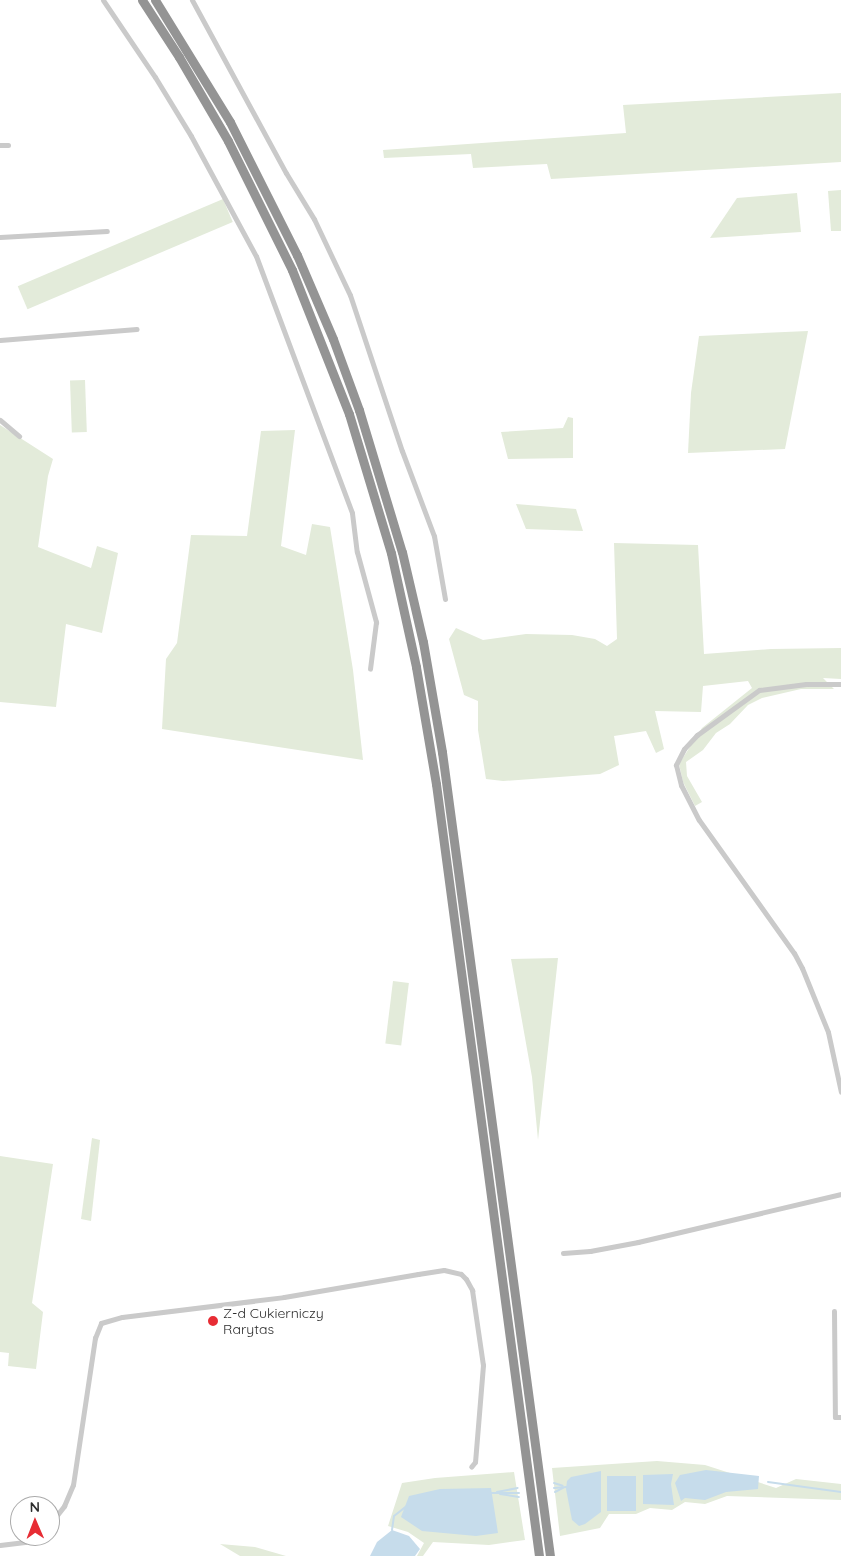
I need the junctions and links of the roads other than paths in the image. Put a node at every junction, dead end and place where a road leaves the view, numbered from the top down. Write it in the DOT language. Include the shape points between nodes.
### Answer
graph roads {
  1 [pos="103,0"];
  2 [pos="142,0"];
  3 [pos="156,0"];
  4 [pos="192,0"];
  5 [pos="8,145"];
  6 [pos="0,146"];
  7 [pos="107,231"];
  8 [pos="0,237"];
  9 [pos="137,329"];
  10 [pos="0,340"];
  11 [pos="0,420"];
  12 [pos="19,436"];
  13 [pos="445,599"];
  14 [pos="370,669"];
  15 [pos="841,684"];
  16 [pos="841,1092"];
  17 [pos="841,1194"];
  18 [pos="563,1253"];
  19 [pos="834,1310"];
  20 [pos="841,1418"];
  21 [pos="471,1467"];
  22 [pos="60,1511"];
  23 [pos="540,1556"];
  24 [pos="550,1556"];
  1 -- 14 [label="street" via="192,136 256,256 352,513 357,552 376,622"];
  2 -- 23 [label="highway" via="232,148 299,286 354,430 397,576 435,776"];
  3 -- 24 [label="highway" via="239,138 302,267 359,410 404,559 427,664 445,772"];
  4 -- 13 [label="street" via="314,219 350,295 434,536"];
  5 -- 6 [label="street"];
  7 -- 8 [label="street"];
  9 -- 10 [label="street"];
  11 -- 12 [label="street"];
  15 -- 16 [label="street" via="806,684 759,690 697,735 684,749 676,765 681,785 699,820 802,968 828,1032"];
  17 -- 18 [label="street" via="638,1242"];
  19 -- 20 [label="street" via="835,1417"];
  21 -- 22 [label="street" via="475,1462 483,1365 472,1290 461,1274 444,1270 284,1297 122,1317 100,1323 73,1485"];
}
